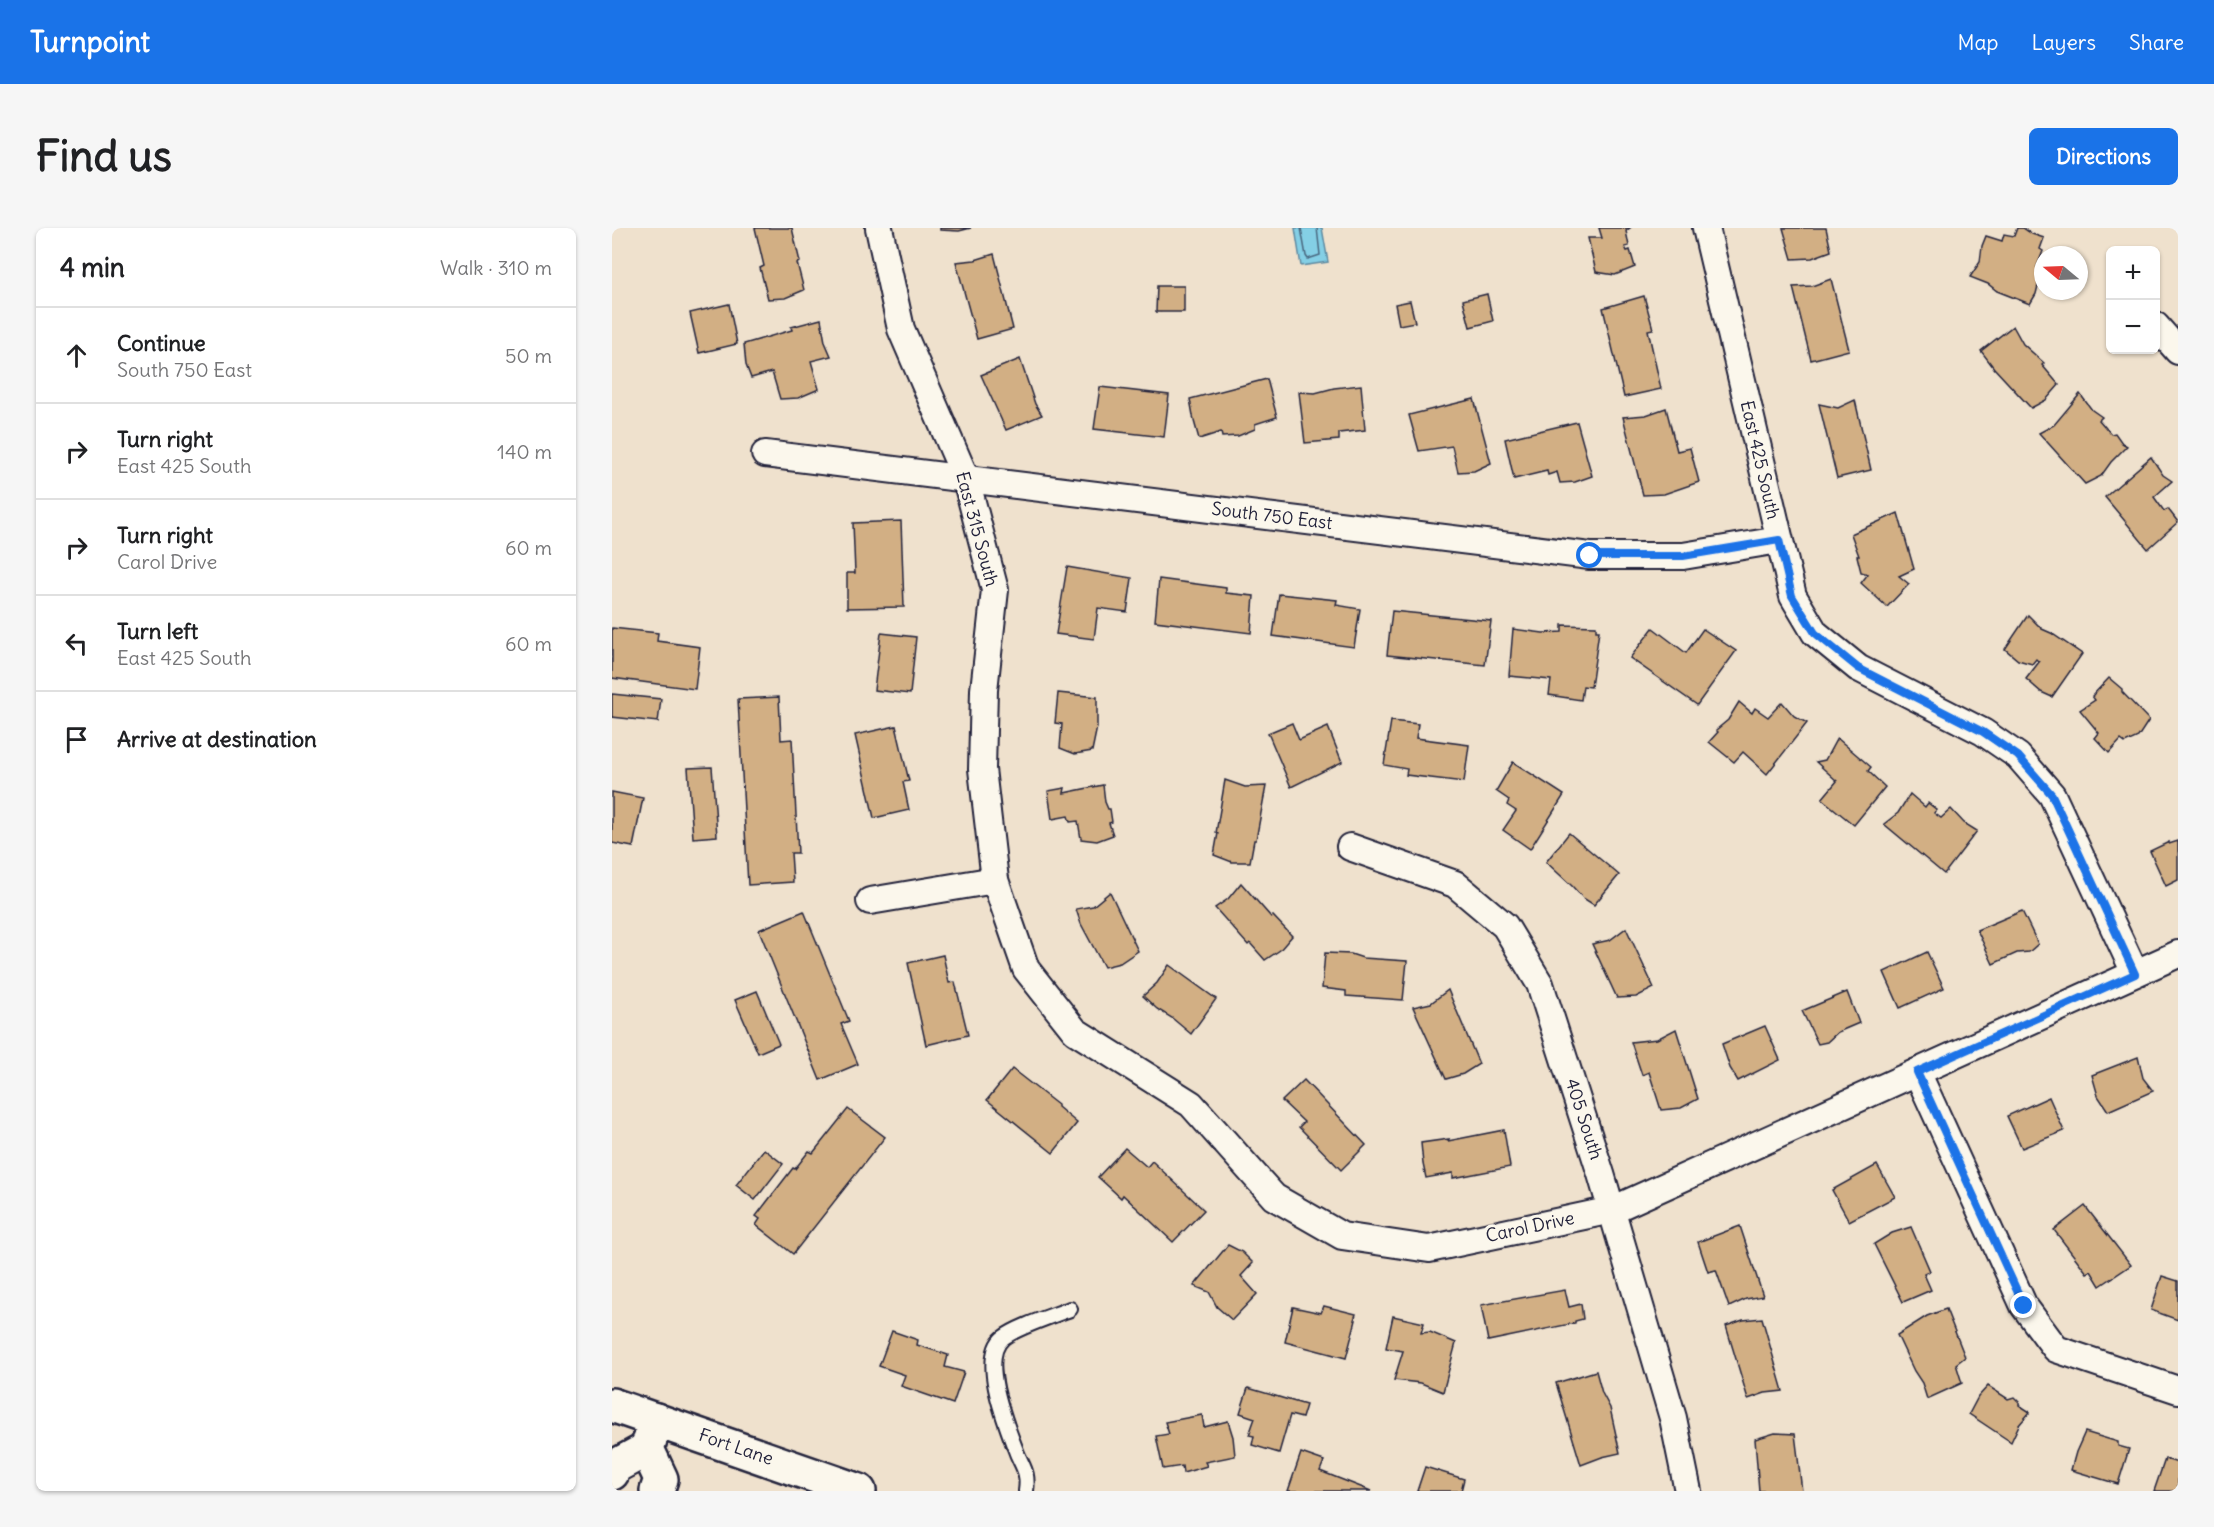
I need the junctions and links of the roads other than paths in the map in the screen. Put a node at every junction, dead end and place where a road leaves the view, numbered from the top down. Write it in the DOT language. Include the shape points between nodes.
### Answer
graph roads {
  1 [pos="879,228"];
  2 [pos="1706,228"];
  3 [pos="2160,331"];
  4 [pos="2178,351"];
  5 [pos="765,454"];
  6 [pos="966,479"];
  7 [pos="1779,540"];
  8 [pos="1350,847"];
  9 [pos="995,880"];
  10 [pos="870,902"];
  11 [pos="2178,954"];
  12 [pos="2135,974"];
  13 [pos="1917,1072"];
  14 [pos="1612,1210"];
  15 [pos="1070,1309"];
  16 [pos="2178,1390"];
  17 [pos="612,1405"];
  18 [pos="652,1434"];
  19 [pos="612,1473"];
  20 [pos="657,1491"];
  21 [pos="859,1491"];
  22 [pos="1026,1491"];
  23 [pos="1688,1491"];
  1 -- 6 [label="street, East 315 South" via="902,328"];
  2 -- 7 [label="street, East 425 South"];
  3 -- 4 [label="street"];
  5 -- 6 [label="street, South 750 East"];
  6 -- 7 [label="street, South 750 East" via="1590,556 1683,556"];
  6 -- 9 [label="street, East 315 South" via="995,590 984,690 982,769"];
  7 -- 12 [label="street, East 425 South" via="1792,596 1815,633 1858,668 1983,732 2010,750 2052,795"];
  8 -- 14 [label="street, 405 South" via="1455,884 1505,926 1540,984"];
  9 -- 10 [label="street"];
  9 -- 14 [label="street, Carol Drive" via="1026,969 1075,1031 1191,1104 1274,1197 1342,1236 1430,1249"];
  11 -- 12 [label="street, Carol Drive"];
  12 -- 13 [label="street, Carol Drive"];
  13 -- 14 [label="street, Carol Drive"];
  13 -- 16 [label="street" via="2024,1306 2056,1349"];
  14 -- 23 [label="street, 405 South" via="1674,1418"];
  15 -- 22 [label="lane" via="1001,1340 993,1361 1003,1413 1027,1474"];
  17 -- 18 [label="main road, Fort Lane"];
  18 -- 19 [label="main road"];
  18 -- 20 [label="main road" via="661,1479"];
  18 -- 21 [label="main road, Fort Lane"];
}
